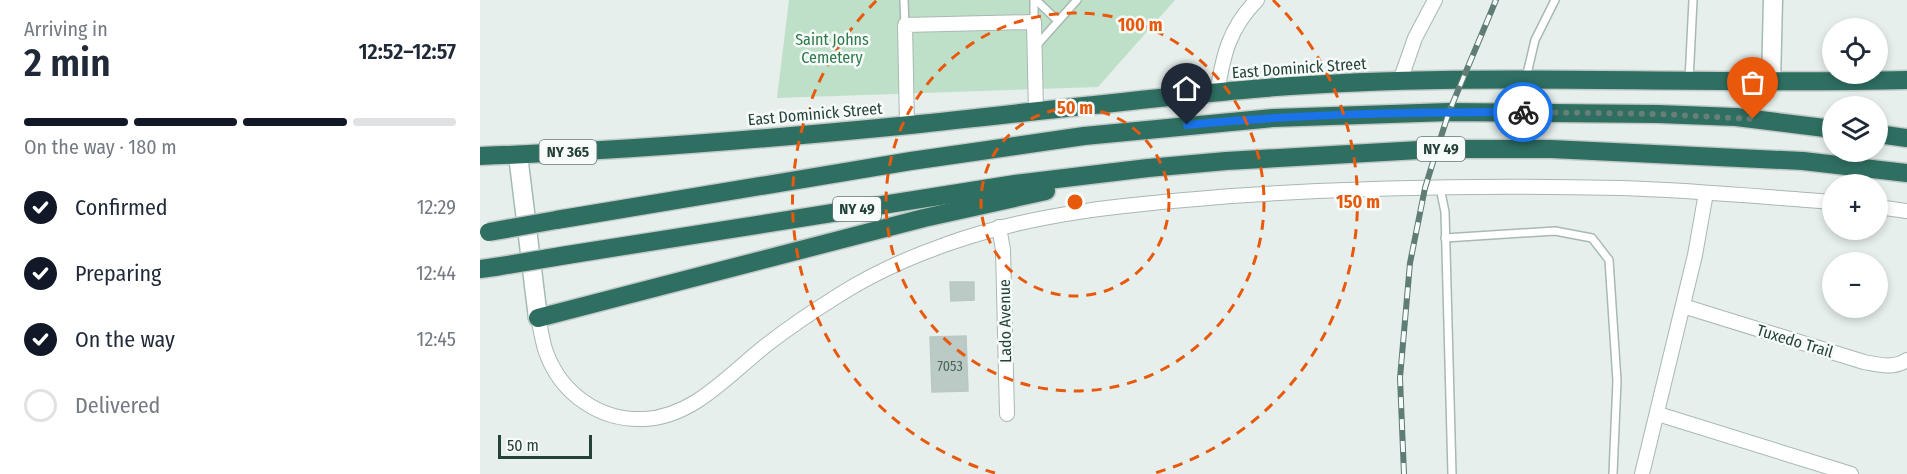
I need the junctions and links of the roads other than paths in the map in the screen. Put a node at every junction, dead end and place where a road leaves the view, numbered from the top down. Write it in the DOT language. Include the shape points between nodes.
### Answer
graph roads {
  1 [pos="904,0"];
  2 [pos="1035,0"];
  3 [pos="1077,0"];
  4 [pos="1257,0"];
  5 [pos="1435,0"];
  6 [pos="1555,0"];
  7 [pos="1693,0"];
  8 [pos="1773,0"];
  9 [pos="1058,21"];
  10 [pos="1034,22"];
  11 [pos="905,25"];
  12 [pos="1035,48"];
  13 [pos="1526,78"];
  14 [pos="1907,80"];
  15 [pos="1400,81"];
  16 [pos="1689,81"];
  17 [pos="1771,82"];
  18 [pos="1217,93"];
  19 [pos="1036,112"];
  20 [pos="907,125"];
  21 [pos="1822,128"];
  22 [pos="1907,132"];
  23 [pos="1888,133"];
  24 [pos="1888,135"];
  25 [pos="1907,138"];
  26 [pos="518,154"];
  27 [pos="480,156"];
  28 [pos="1148,168"];
  29 [pos="1907,174"];
  30 [pos="1440,188"];
  31 [pos="1706,193"];
  32 [pos="1822,201"];
  33 [pos="1888,208"];
  34 [pos="1907,211"];
  35 [pos="999,227"];
  36 [pos="484,233"];
  37 [pos="1445,238"];
  38 [pos="488,268"];
  39 [pos="1683,306"];
  40 [pos="538,318"];
  41 [pos="1907,360"];
  42 [pos="1007,414"];
  43 [pos="1658,414"];
  44 [pos="1452,474"];
  45 [pos="1613,474"];
  46 [pos="1642,474"];
  47 [pos="1851,474"];
  1 -- 11 [label="lane"];
  2 -- 9 [label="lane"];
  2 -- 10 [label="lane"];
  3 -- 9 [label="lane"];
  4 -- 18 [label="street" via="1230,36"];
  5 -- 15 [label="street" via="1415,38"];
  6 -- 13 [label="lane" via="1535,40"];
  7 -- 16 [label="lane"];
  8 -- 17 [label="main road"];
  9 -- 12 [label="lane"];
  10 -- 11 [label="street"];
  10 -- 12 [label="street"];
  11 -- 20 [label="street"];
  12 -- 19 [label="street"];
  13 -- 15 [label="highway, East Dominick Street / NY 365"];
  13 -- 16 [label="highway, East Dominick Street / NY 365"];
  14 -- 17 [label="highway, East Dominick Street / NY 365"];
  15 -- 18 [label="highway, East Dominick Street / NY 365"];
  16 -- 17 [label="highway, East Dominick Street / NY 365"];
  18 -- 19 [label="highway, East Dominick Street / NY 365"];
  19 -- 20 [label="highway, East Dominick Street / NY 365"];
  20 -- 26 [label="highway, East Dominick Street / NY 365" via="669,147"];
  21 -- 36 [label="highway, NY 49, bridge" via="1736,117 1470,112 1207,123 934,158"];
  22 -- 23 [label="highway"];
  24 -- 25 [label="highway"];
  26 -- 27 [label="highway, East Dominick Street / NY 365"];
  26 -- 40 [label="main road"];
  28 -- 29 [label="highway, NY 49" via="1437,149 1551,149 1803,161"];
  28 -- 38 [label="highway, NY 49, bridge" via="1015,184"];
  28 -- 40 [label="highway" via="924,218"];
  30 -- 31 [label="street" via="1624,188"];
  30 -- 35 [label="street" via="1286,192 1136,204 1058,214"];
  30 -- 37 [label="lane"];
  31 -- 32 [label="street"];
  31 -- 39 [label="street"];
  33 -- 34 [label="street"];
  35 -- 40 [label="street" via="946,244 868,278 770,342 703,396 672,414 648,419 622,419 599,412 576,396 557,375 546,352"];
  35 -- 42 [label="street, Lado Avenue" via="1003,250"];
  37 -- 44 [label="lane"];
  37 -- 45 [label="lane" via="1555,231 1592,238 1609,260 1617,381"];
  39 -- 41 [label="street, Tuxedo Trail" via="1864,362 1885,366"];
  39 -- 43 [label="street"];
  43 -- 46 [label="street"];
  43 -- 47 [label="street"];
}
